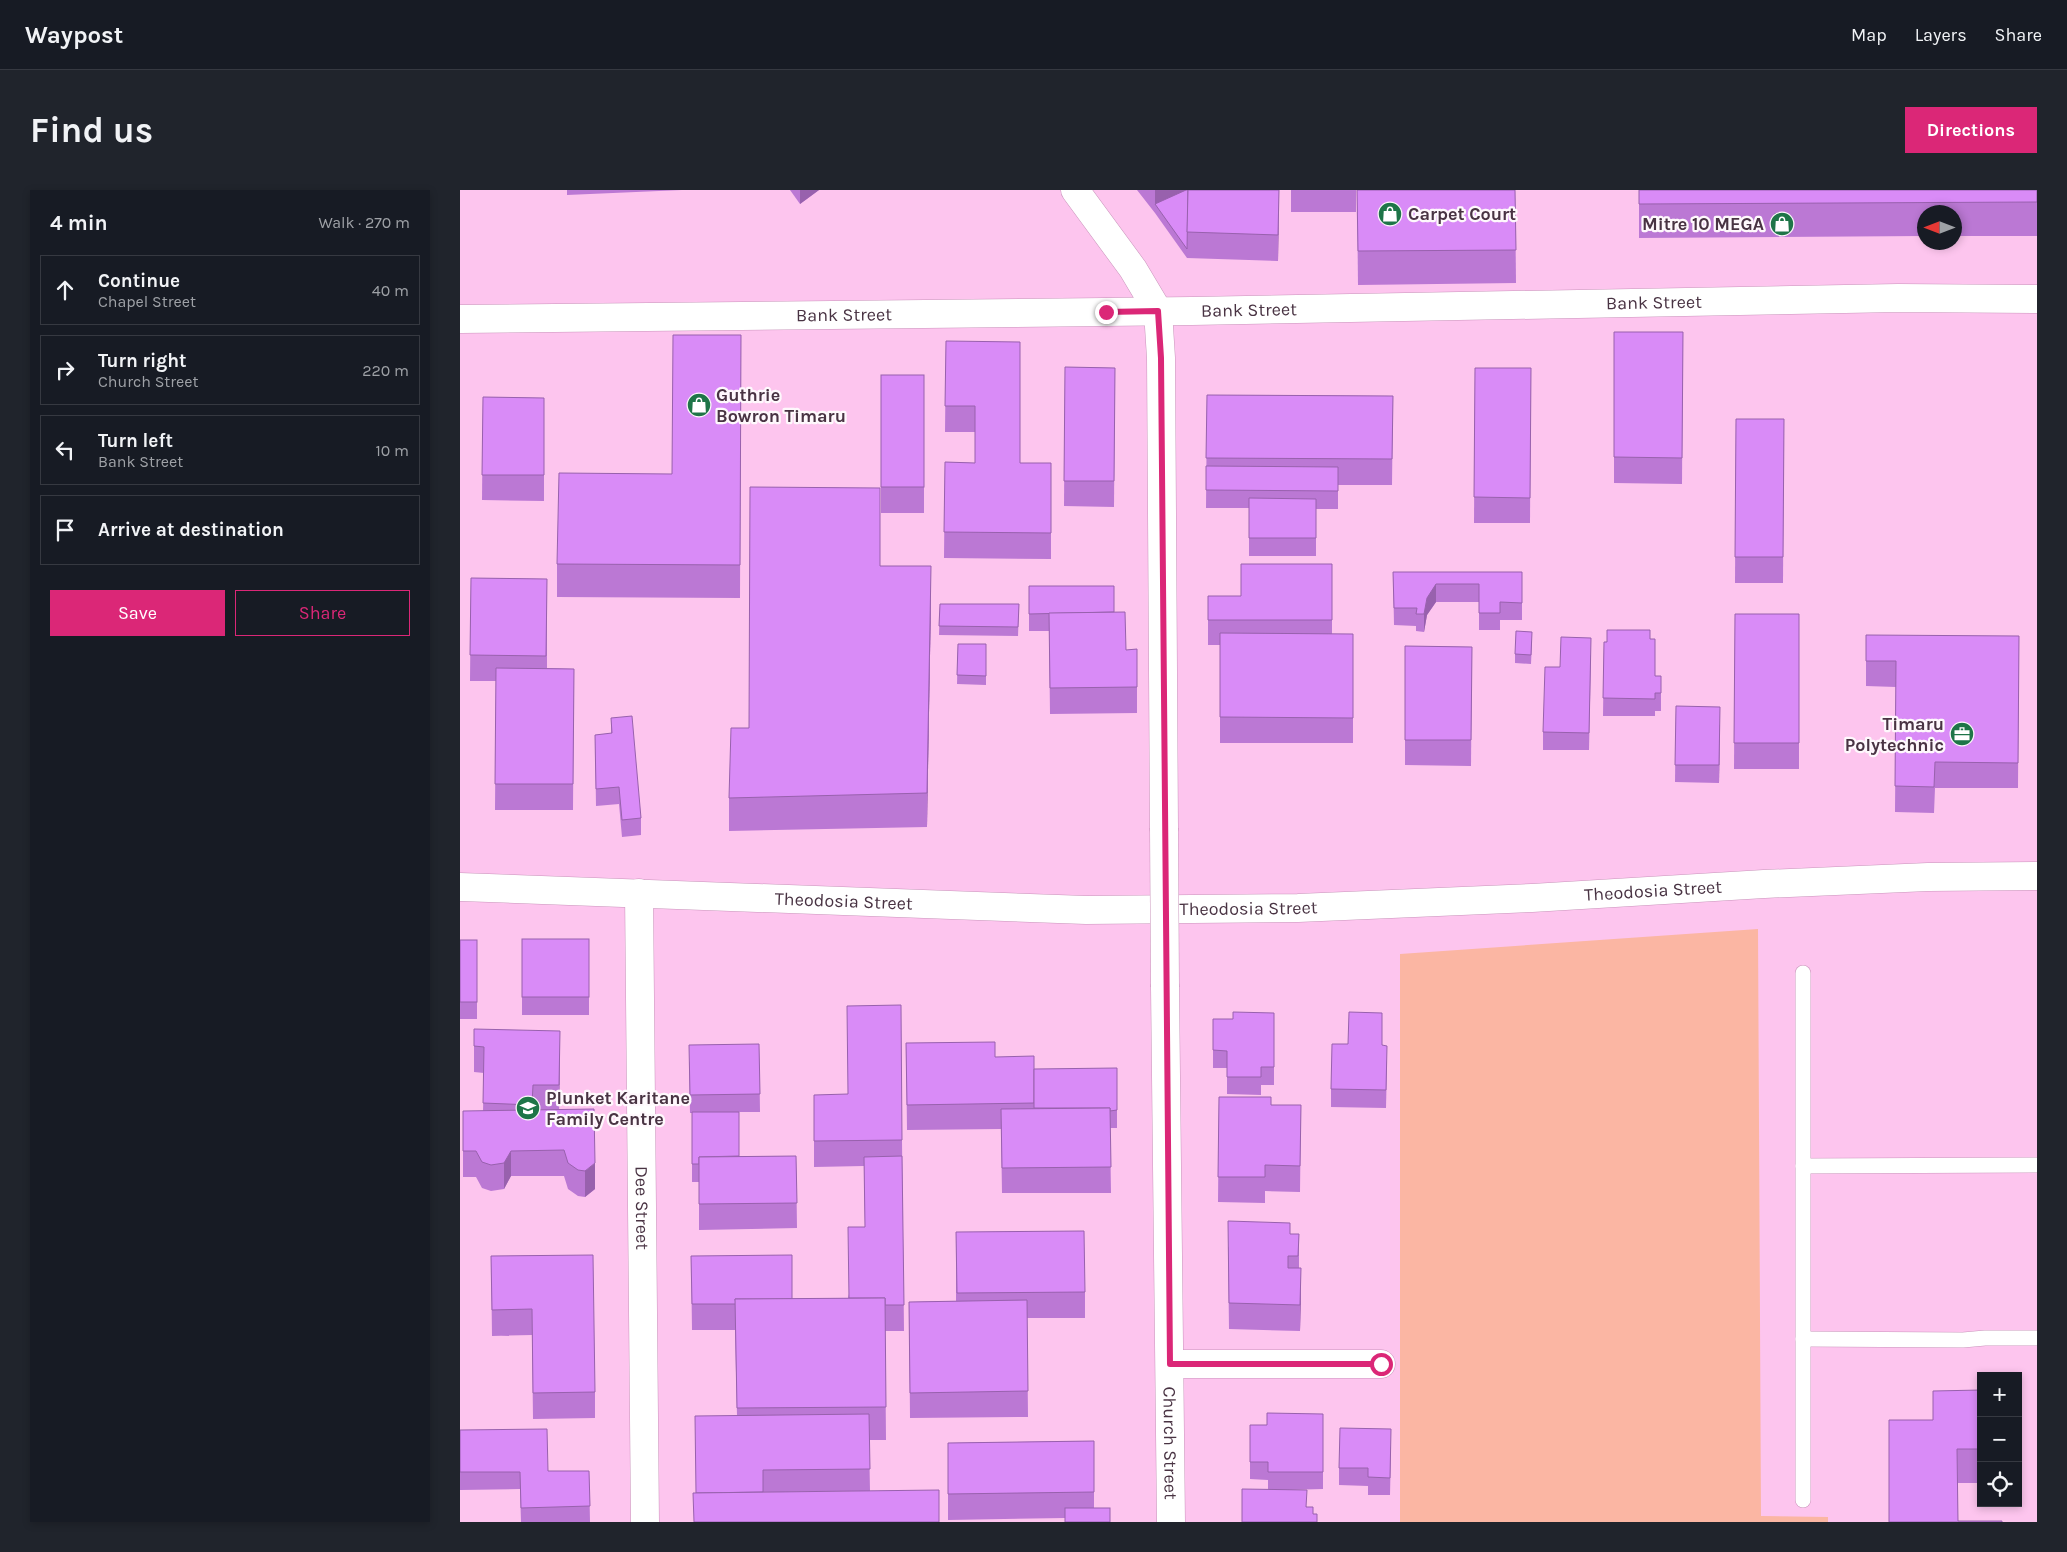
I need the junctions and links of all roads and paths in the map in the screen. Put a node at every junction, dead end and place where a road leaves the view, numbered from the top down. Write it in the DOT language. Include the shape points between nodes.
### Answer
graph roads {
  1 [pos="1076,190"];
  2 [pos="2037,299"];
  3 [pos="1158,311"];
  4 [pos="460,319"];
  5 [pos="2037,876"];
  6 [pos="460,887"];
  7 [pos="639,893"];
  8 [pos="1802,973"];
  9 [pos="2037,1165"];
  10 [pos="1803,1166"];
  11 [pos="2037,1338"];
  12 [pos="1802,1339"];
  13 [pos="1170,1364"];
  14 [pos="1381,1364"];
  15 [pos="1802,1500"];
  16 [pos="645,1522"];
  17 [pos="1171,1522"];
  1 -- 3 [label="main road, Church Street" via="1133,269"];
  2 -- 3 [label="main road, Bank Street"];
  3 -- 4 [label="main road, Bank Street"];
  3 -- 13 [label="main road, Church Street, bridge"];
  5 -- 7 [label="main road, Theodosia Street" via="1764,884 1288,908 1086,910"];
  6 -- 7 [label="main road, Theodosia Street"];
  7 -- 16 [label="main road, Dee Street"];
  8 -- 10 [label="lane"];
  9 -- 10 [label="lane"];
  10 -- 12 [label="lane"];
  11 -- 12 [label="lane"];
  12 -- 15 [label="lane"];
  13 -- 14 [label="main road"];
  13 -- 17 [label="main road, Church Street"];
}
